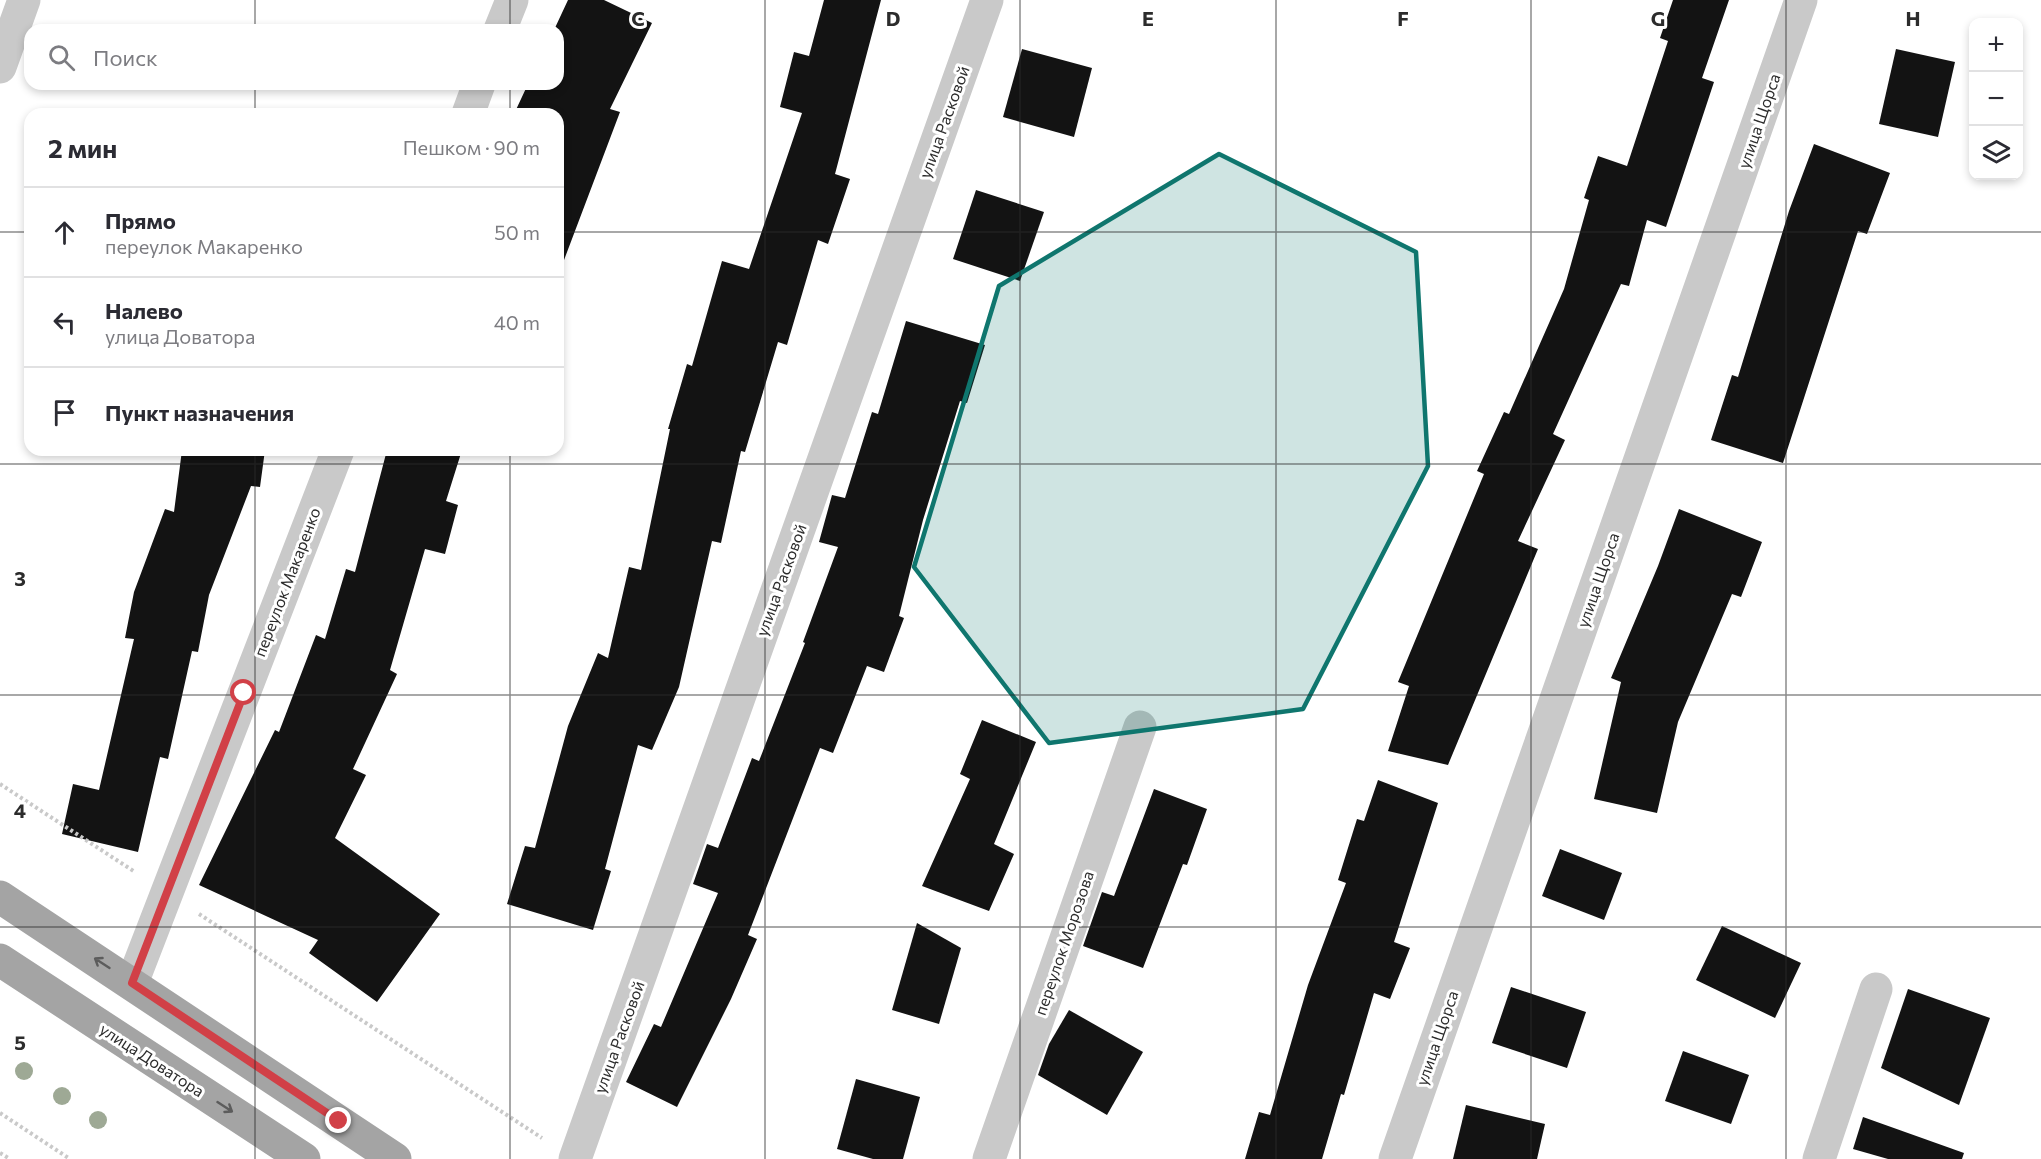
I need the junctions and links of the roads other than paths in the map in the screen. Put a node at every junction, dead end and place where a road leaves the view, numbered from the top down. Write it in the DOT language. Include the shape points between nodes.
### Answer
graph roads {
  1 [pos="24,0"];
  2 [pos="512,0"];
  3 [pos="987,0"];
  4 [pos="1801,0"];
  5 [pos="502,24"];
  6 [pos="0,67"];
  7 [pos="477,90"];
  8 [pos="470,108"];
  9 [pos="336,456"];
  10 [pos="1140,727"];
  11 [pos="0,897"];
  12 [pos="0,960"];
  13 [pos="132,983"];
  14 [pos="1876,989"];
  15 [pos="304,1159"];
  16 [pos="395,1159"];
  17 [pos="575,1159"];
  18 [pos="989,1159"];
  19 [pos="1395,1159"];
  20 [pos="1819,1159"];
  1 -- 6 [label="street"];
  2 -- 5 [label="street"];
  3 -- 17 [label="street, улица Расковой"];
  4 -- 19 [label="street, улица Щорса"];
  7 -- 8 [label="street"];
  9 -- 13 [label="street, переулок Макаренко"];
  10 -- 18 [label="street, переулок Морозова"];
  13 -- 11 [label="main road, one-way"];
  12 -- 15 [label="main road, улица Доватора, one-way"];
  13 -- 16 [label="main road"];
  14 -- 20 [label="street"];
}
